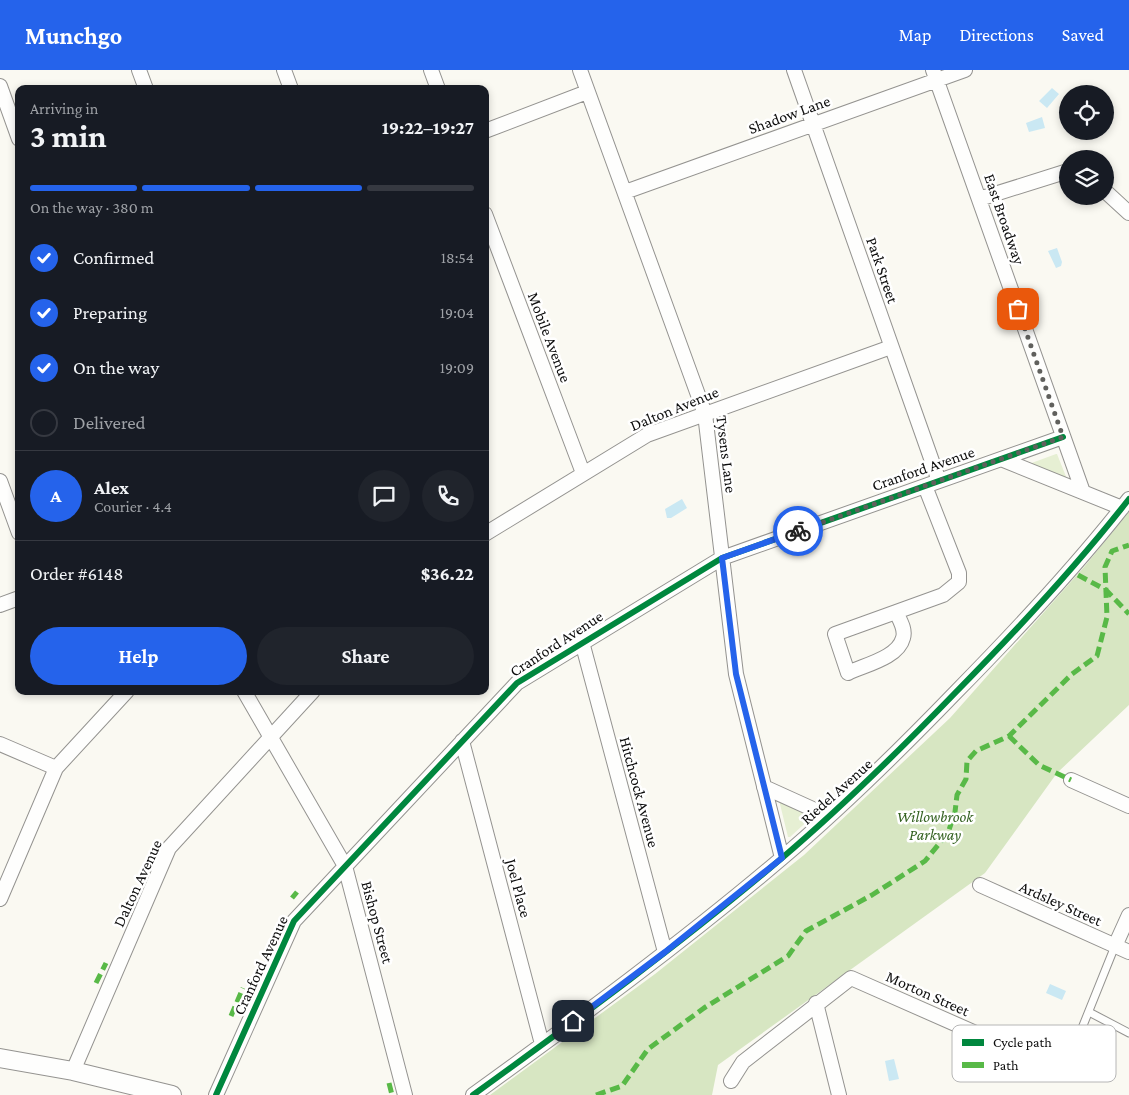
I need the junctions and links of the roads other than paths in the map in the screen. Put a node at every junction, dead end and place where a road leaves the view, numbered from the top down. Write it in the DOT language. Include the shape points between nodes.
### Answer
graph roads {
  1 [pos="139,70"];
  2 [pos="284,70"];
  3 [pos="431,70"];
  4 [pos="580,70"];
  5 [pos="794,70"];
  6 [pos="964,70"];
  7 [pos="935,75"];
  8 [pos="145,85"];
  9 [pos="290,85"];
  10 [pos="437,85"];
  11 [pos="0,86"];
  12 [pos="588,92"];
  13 [pos="813,124"];
  14 [pos="15,128"];
  15 [pos="489,129"];
  16 [pos="1059,174"];
  17 [pos="625,192"];
  18 [pos="1114,199"];
  19 [pos="979,200"];
  20 [pos="1129,213"];
  21 [pos="489,225"];
  22 [pos="891,347"];
  23 [pos="705,414"];
  24 [pos="1063,437"];
  25 [pos="1001,459"];
  26 [pos="583,473"];
  27 [pos="0,481"];
  28 [pos="932,484"];
  29 [pos="1083,492"];
  30 [pos="1125,504"];
  31 [pos="15,522"];
  32 [pos="489,532"];
  33 [pos="722,558"];
  34 [pos="15,599"];
  35 [pos="0,605"];
  36 [pos="896,612"];
  37 [pos="582,642"];
  38 [pos="123,695"];
  39 [pos="246,695"];
  40 [pos="310,695"];
  41 [pos="271,738"];
  42 [pos="462,741"];
  43 [pos="0,744"];
  44 [pos="56,768"];
  45 [pos="1071,780"];
  46 [pos="764,787"];
  47 [pos="1129,806"];
  48 [pos="828,816"];
  49 [pos="782,858"];
  50 [pos="345,866"];
  51 [pos="980,885"];
  52 [pos="0,899"];
  53 [pos="1129,915"];
  54 [pos="1115,946"];
  55 [pos="665,952"];
  56 [pos="1129,952"];
  57 [pos="816,1003"];
  58 [pos="1089,1012"];
  59 [pos="957,1025"];
  60 [pos="1083,1025"];
  61 [pos="1114,1025"];
  62 [pos="1116,1026"];
  63 [pos="1129,1033"];
  64 [pos="542,1044"];
  65 [pos="0,1058"];
  66 [pos="73,1071"];
  67 [pos="731,1082"];
  68 [pos="172,1095"];
  69 [pos="216,1095"];
  70 [pos="405,1095"];
  71 [pos="473,1095"];
  72 [pos="839,1095"];
  1 -- 8 [label="street"];
  2 -- 9 [label="street"];
  3 -- 10 [label="street"];
  4 -- 12 [label="street, Tysens Lane"];
  5 -- 13 [label="street, Park Street"];
  6 -- 7 [label="street, Shadow Lane"];
  7 -- 13 [label="street, Shadow Lane"];
  7 -- 19 [label="street, East Broadway"];
  11 -- 14 [label="street"];
  12 -- 15 [label="street"];
  12 -- 17 [label="street, Tysens Lane"];
  13 -- 17 [label="street, Shadow Lane"];
  13 -- 22 [label="street, Park Street"];
  16 -- 19 [label="street"];
  17 -- 23 [label="street, Tysens Lane"];
  18 -- 20 [label="street"];
  19 -- 24 [label="street, East Broadway"];
  21 -- 26 [label="street, Mobile Avenue"];
  22 -- 23 [label="street, Dalton Avenue"];
  22 -- 28 [label="street, Park Street"];
  23 -- 26 [label="street, Dalton Avenue" via="647,434"];
  23 -- 33 [label="street, Tysens Lane"];
  24 -- 25 [label="street"];
  24 -- 29 [label="street, East Broadway"];
  25 -- 28 [label="street, Cranford Avenue"];
  25 -- 29 [label="street"];
  26 -- 32 [label="street, Dalton Avenue"];
  27 -- 31 [label="street"];
  28 -- 33 [label="street, Cranford Avenue"];
  28 -- 36 [label="street, Park Street" via="959,582 943,595"];
  29 -- 30 [label="street"];
  30 -- 48 [label="street, Riedel Avenue" via="1017,630 893,757"];
  33 -- 37 [label="street, Cranford Avenue"];
  33 -- 46 [label="street, Tysens Lane" via="736,674"];
  34 -- 35 [label="street"];
  36 -- 36 [label="street" via="835,634 848,673 891,653 900,644 904,630"];
  37 -- 42 [label="street, Cranford Avenue" via="517,683"];
  37 -- 55 [label="street, Hitchcock Avenue"];
  38 -- 44 [label="street"];
  39 -- 41 [label="street, Bishop Street"];
  40 -- 41 [label="street, Dalton Avenue"];
  41 -- 50 [label="street, Bishop Street"];
  41 -- 66 [label="street, Dalton Avenue" via="169,848"];
  42 -- 50 [label="street, Cranford Avenue"];
  42 -- 64 [label="street, Joel Place"];
  43 -- 44 [label="street"];
  44 -- 52 [label="street"];
  45 -- 47 [label="street"];
  46 -- 48 [label="street"];
  46 -- 49 [label="street, Tysens Lane"];
  48 -- 49 [label="street, Riedel Avenue"];
  49 -- 55 [label="street, Riedel Avenue"];
  50 -- 69 [label="street, Cranford Avenue" via="294,921"];
  50 -- 70 [label="street, Bishop Street"];
  51 -- 54 [label="street, Ardsley Street"];
  53 -- 54 [label="street"];
  54 -- 56 [label="street, Ardsley Street"];
  54 -- 58 [label="lane"];
  55 -- 64 [label="street, Riedel Avenue"];
  57 -- 59 [label="street, Morton Street" via="851,978"];
  57 -- 67 [label="street" via="743,1062"];
  57 -- 72 [label="street"];
  58 -- 60 [label="lane"];
  58 -- 61 [label="lane"];
  62 -- 63 [label="lane"];
  64 -- 71 [label="street, Riedel Avenue"];
  65 -- 66 [label="street"];
  66 -- 68 [label="street"];
}
